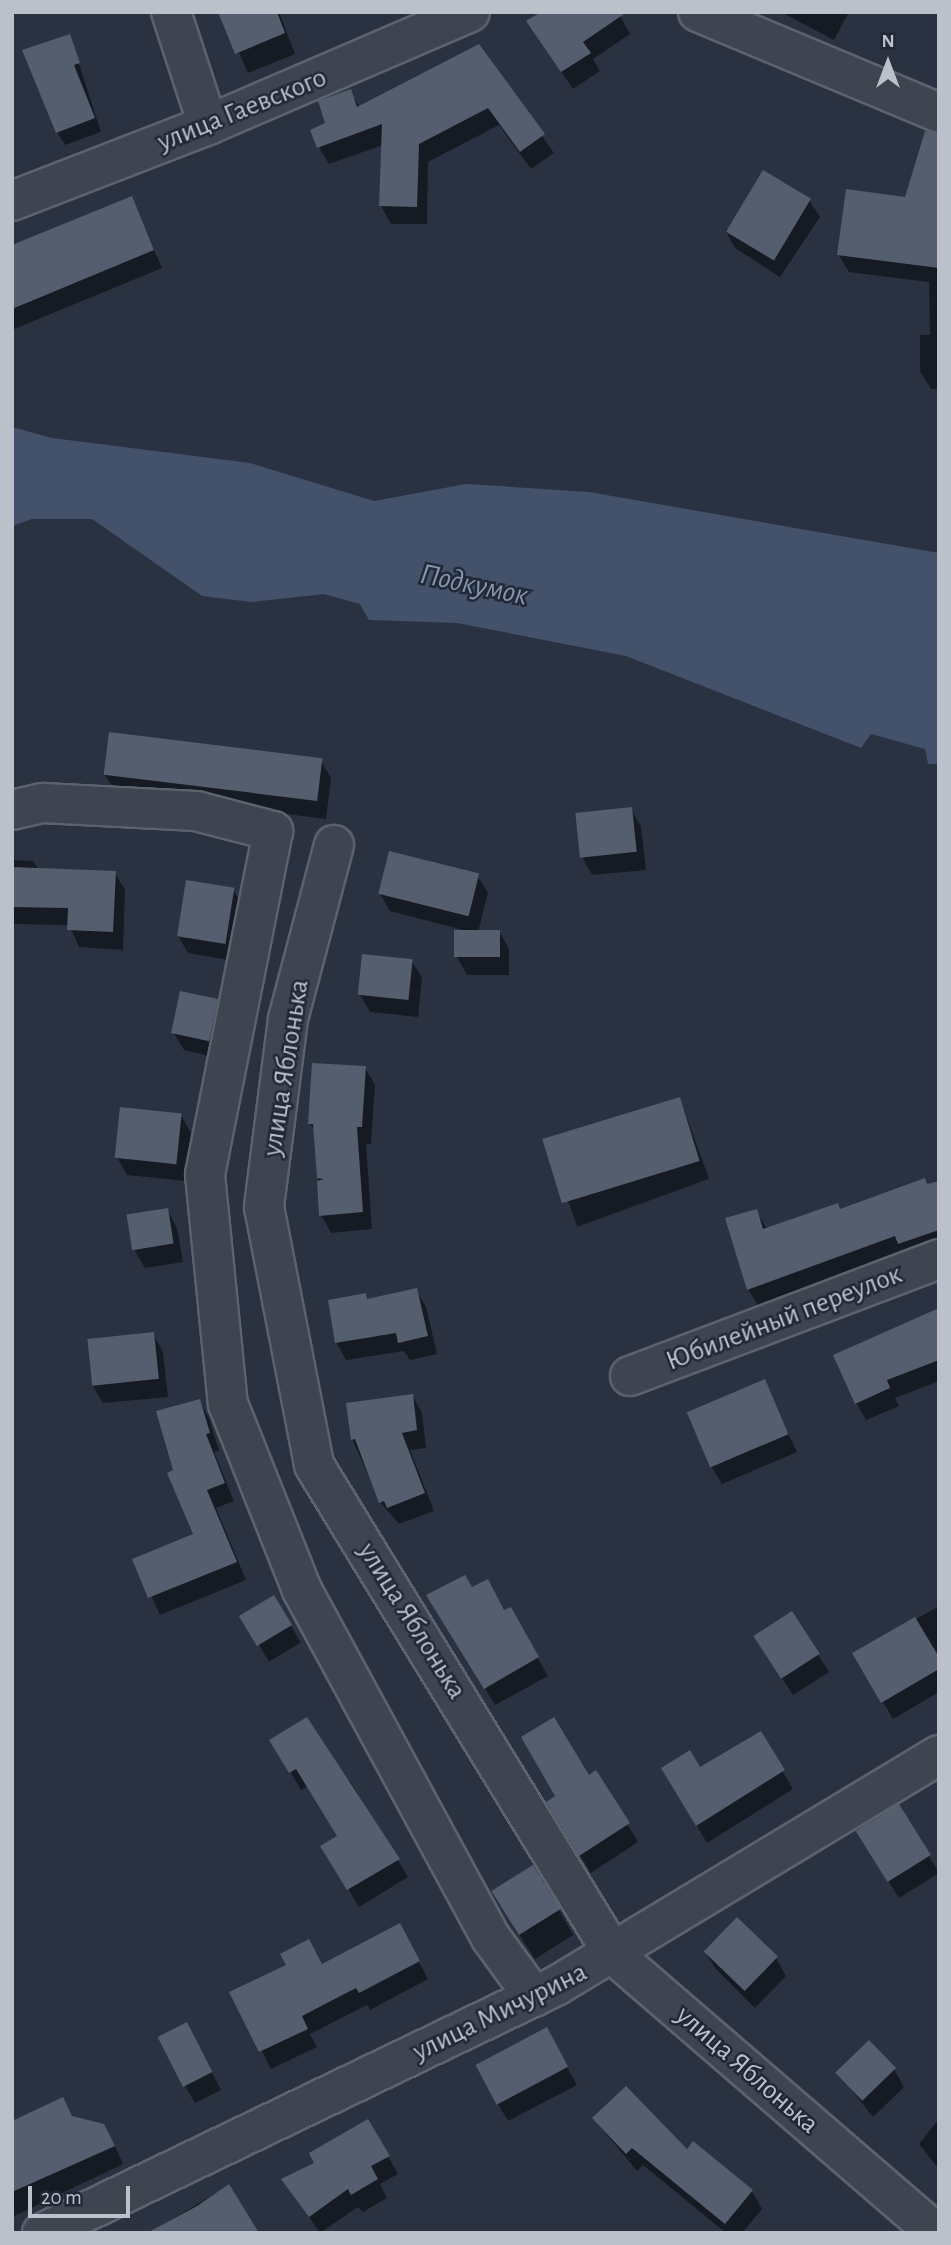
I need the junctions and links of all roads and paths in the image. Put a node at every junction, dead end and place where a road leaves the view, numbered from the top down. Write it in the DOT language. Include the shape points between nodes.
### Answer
graph roads {
  1 [pos="172,12"];
  2 [pos="470,12"];
  3 [pos="698,12"];
  4 [pos="939,113"];
  5 [pos="208,125"];
  6 [pos="12,201"];
  7 [pos="12,810"];
  8 [pos="334,845"];
  9 [pos="939,1259"];
  10 [pos="630,1376"];
  11 [pos="939,1755"];
  12 [pos="614,1955"];
  13 [pos="534,1997"];
  14 [pos="42,2233"];
  15 [pos="936,2233"];
  1 -- 5 [label="street"];
  2 -- 5 [label="street, улица Гаевского"];
  3 -- 4 [label="street"];
  5 -- 6 [label="street, улица Гаевского"];
  7 -- 13 [label="street, улица Яблонька" via="43,803 196,811 274,831 205,1175 228,1404 302,1590 491,1938"];
  8 -- 12 [label="street, улица Яблонька" via="288,1019 264,1207 314,1465"];
  9 -- 10 [label="street, Юбилейный переулок"];
  11 -- 12 [label="street, улица Мичурина"];
  12 -- 13 [label="street, улица Мичурина"];
  12 -- 15 [label="street, улица Яблонька"];
  13 -- 14 [label="street, улица Мичурина"];
}
